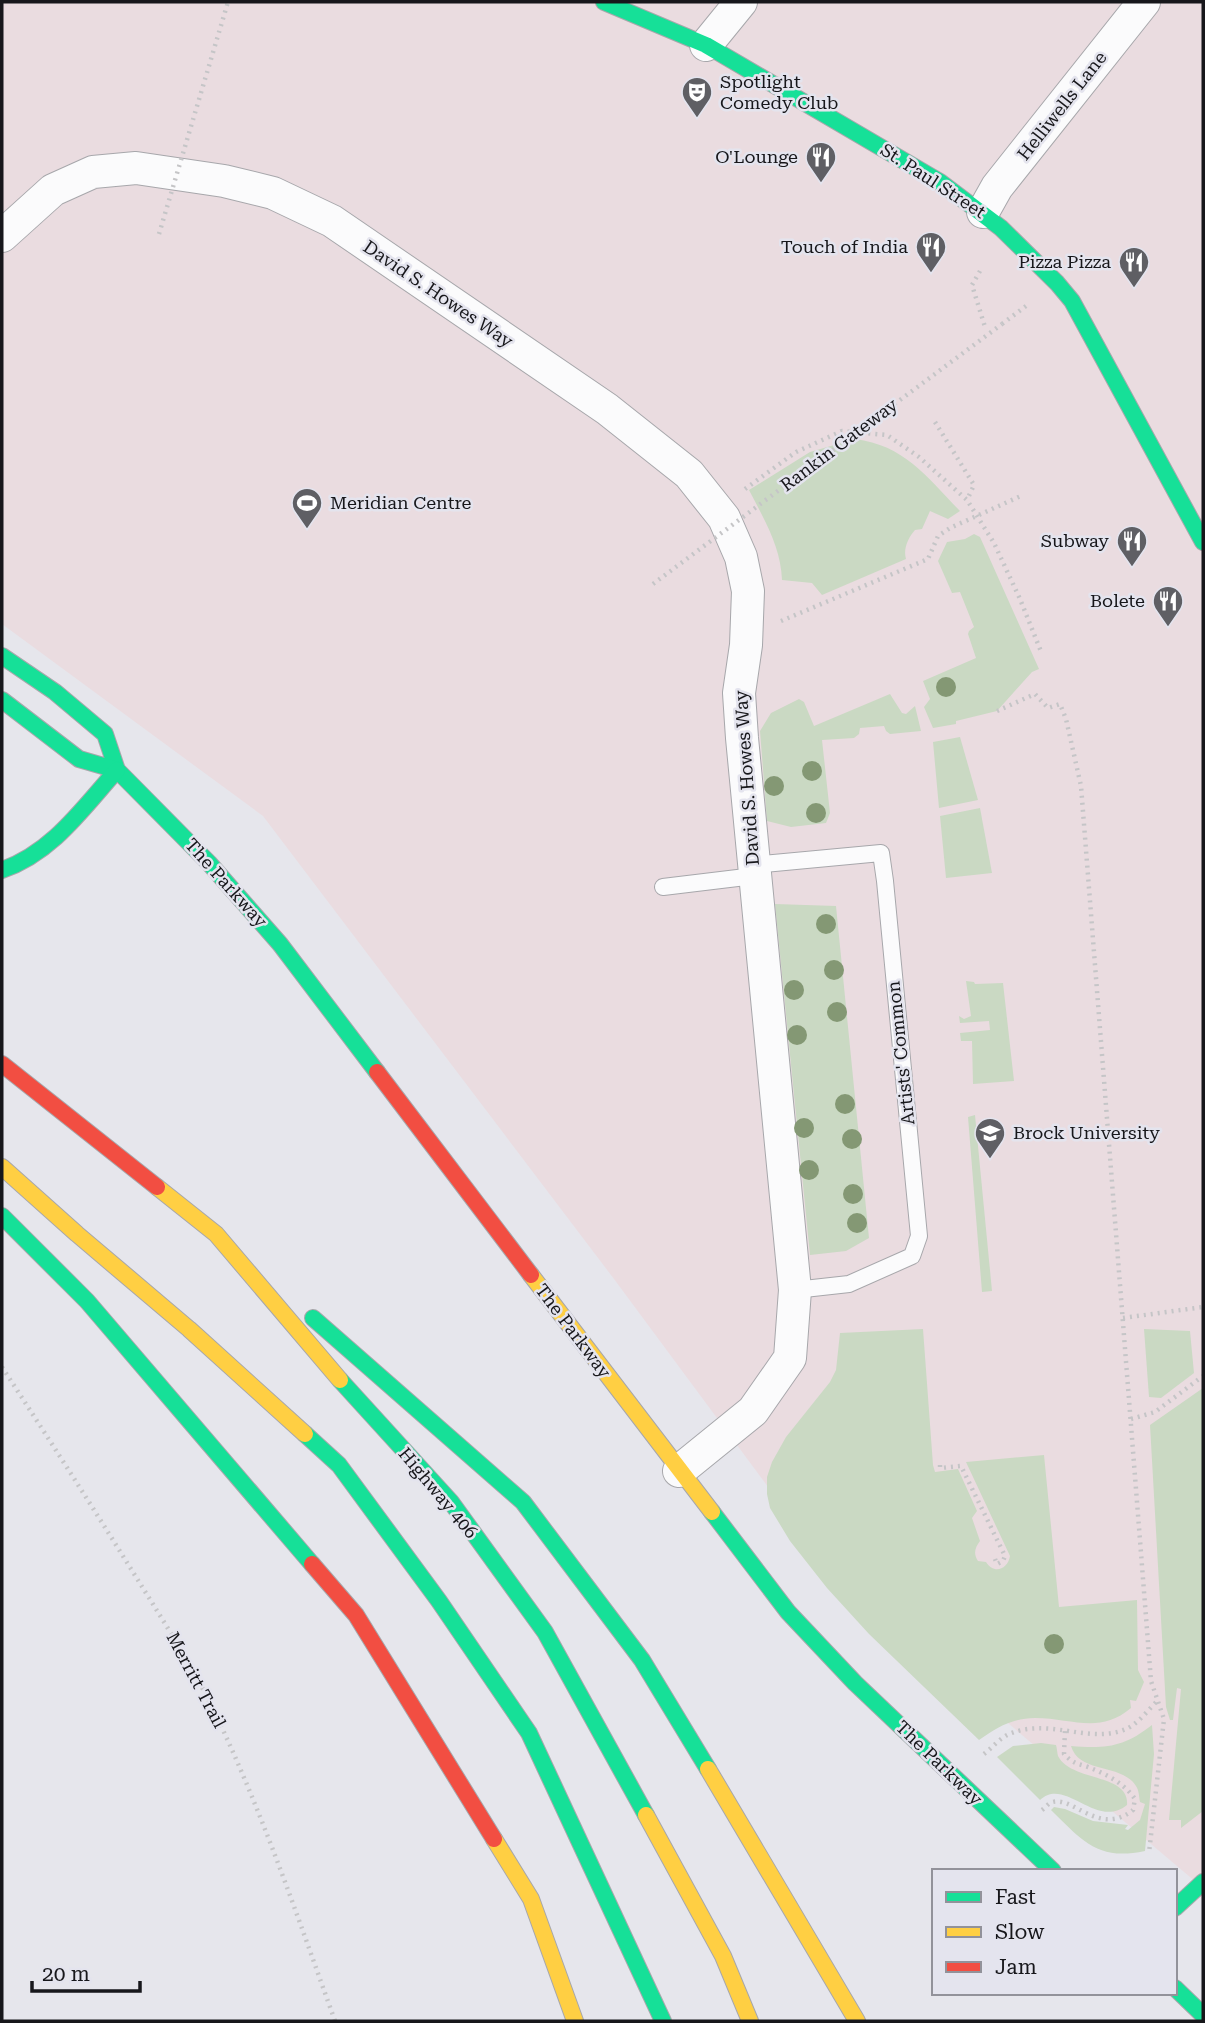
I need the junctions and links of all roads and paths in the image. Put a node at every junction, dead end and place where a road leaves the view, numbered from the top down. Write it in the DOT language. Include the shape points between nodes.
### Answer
graph roads {
  1 [pos="228,2"];
  2 [pos="604,2"];
  3 [pos="741,2"];
  4 [pos="1144,2"];
  5 [pos="706,45"];
  6 [pos="983,212"];
  7 [pos="159,234"];
  8 [pos="2,236"];
  9 [pos="980,271"];
  10 [pos="1026,306"];
  11 [pos="985,327"];
  12 [pos="935,422"];
  13 [pos="1023,495"];
  14 [pos="967,500"];
  15 [pos="717,510"];
  16 [pos="977,516"];
  17 [pos="1203,542"];
  18 [pos="653,584"];
  19 [pos="747,635"];
  20 [pos="1042,654"];
  21 [pos="2,656"];
  22 [pos="2,700"];
  23 [pos="997,711"];
  24 [pos="117,770"];
  25 [pos="2,870"];
  26 [pos="754,871"];
  27 [pos="663,887"];
  28 [pos="2,1064"];
  29 [pos="2,1167"];
  30 [pos="2,1216"];
  31 [pos="216,1234"];
  32 [pos="795,1290"];
  33 [pos="1203,1307"];
  34 [pos="1123,1318"];
  35 [pos="2,1367"];
  36 [pos="1203,1376"];
  37 [pos="1131,1419"];
  38 [pos="940,1465"];
  39 [pos="679,1471"];
  40 [pos="995,1559"];
  41 [pos="1158,1700"];
  42 [pos="1065,1730"];
  43 [pos="982,1756"];
  44 [pos="1041,1812"];
  45 [pos="1149,1853"];
  46 [pos="1050,1869"];
  47 [pos="1203,1882"];
  48 [pos="1177,1906"];
  49 [pos="1177,1990"];
  50 [pos="1203,2015"];
  51 [pos="335,2021"];
  52 [pos="575,2021"];
  53 [pos="663,2021"];
  54 [pos="750,2021"];
  55 [pos="857,2021"];
  1 -- 7 [label="path, bridge"];
  2 -- 5 [label="main road, St. Paul Street"];
  3 -- 5 [label="street"];
  4 -- 6 [label="street, Helliwells Lane"];
  5 -- 6 [label="main road, St. Paul Street"];
  6 -- 17 [label="main road, St. Paul Street" via="1072,301"];
  8 -- 15 [label="street, David S. Howes Way" via="53,190 93,172 136,168 224,180 273,193 331,221 607,410 689,474"];
  9 -- 11 [label="path" via="972,285"];
  10 -- 18 [label="path, Rankin Gateway, bridge"];
  12 -- 14 [label="path" via="974,485"];
  13 -- 16 [label="path"];
  14 -- 15 [label="path" via="887,435 842,431 796,452"];
  14 -- 16 [label="path"];
  15 -- 19 [label="street, David S. Howes Way" via="741,557 748,591"];
  16 -- 19 [label="path" via="938,536 928,559"];
  16 -- 20 [label="path" via="994,543"];
  19 -- 26 [label="street, David S. Howes Way" via="740,693"];
  21 -- 24 [label="main road, The Parkway" via="55,692 104,734"];
  22 -- 24 [label="main road, The Parkway" via="79,759"];
  23 -- 34 [label="path" via="1035,694 1048,708 1060,704 1081,786"];
  24 -- 25 [label="main road" via="47,845"];
  24 -- 39 [label="main road, The Parkway" via="209,863 280,944"];
  26 -- 27 [label="lane"];
  26 -- 32 [label="street, David S. Howes Way"];
  26 -- 32 [label="lane, Artists' Common" via="881,853 885,881 919,1236 912,1255 849,1284"];
  28 -- 31 [label="main road, Highway 406"];
  29 -- 53 [label="main road" via="339,1465 529,1733"];
  30 -- 52 [label="main road" via="87,1301 356,1615 531,1899"];
  31 -- 54 [label="main road, Highway 406" via="451,1503 545,1632 723,1956"];
  31 -- 55 [label="main road" via="523,1502 642,1660"];
  32 -- 39 [label="street, David S. Howes Way" via="790,1358 754,1411"];
  33 -- 34 [label="path"];
  34 -- 37 [label="path"];
  35 -- 51 [label="path, Merritt Trail" via="79,1484 215,1713 275,1854"];
  36 -- 37 [label="path" via="1155,1412"];
  37 -- 41 [label="path" via="1151,1681"];
  38 -- 40 [label="path" via="961,1466 1004,1556 997,1564"];
  39 -- 46 [label="main road, The Parkway" via="788,1612 855,1683"];
  41 -- 42 [label="path" via="1130,1728 1109,1735"];
  41 -- 45 [label="path" via="1164,1719"];
  42 -- 43 [label="path" via="1035,1728 1008,1734"];
  42 -- 44 [label="path" via="1064,1754 1073,1763 1128,1789 1135,1799 1133,1810 1107,1821 1060,1802 1050,1803"];
  47 -- 48 [label="main road"];
  49 -- 50 [label="main road"];
}
